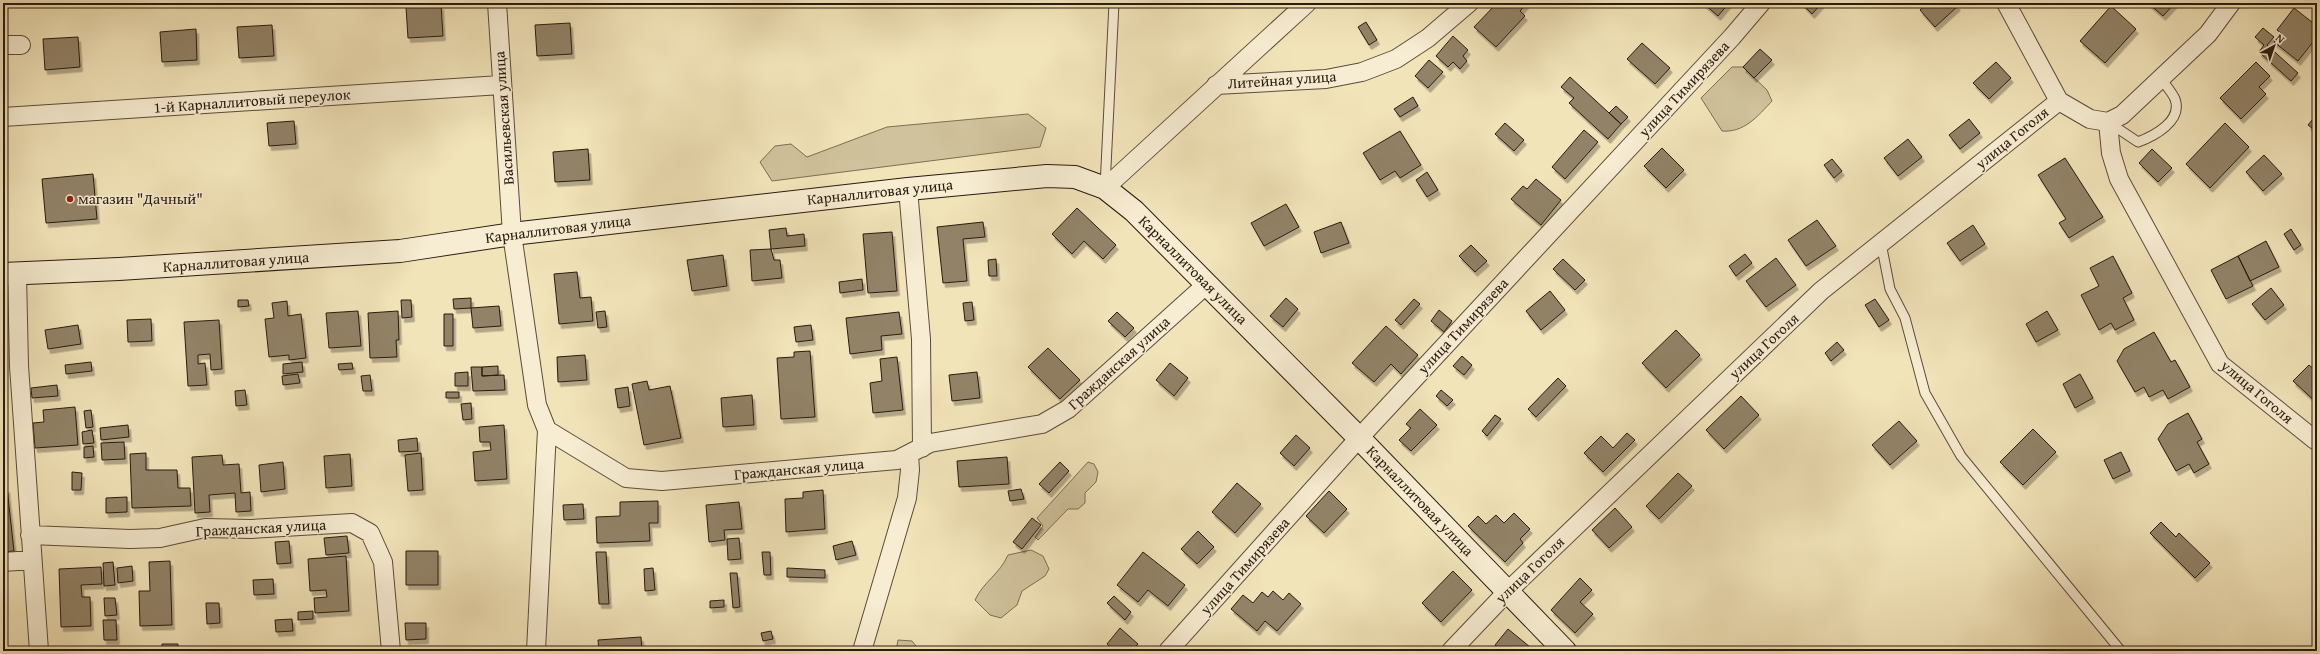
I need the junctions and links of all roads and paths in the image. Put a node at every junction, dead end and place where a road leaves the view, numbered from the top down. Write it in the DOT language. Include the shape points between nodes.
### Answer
graph roads {
  1 [pos="497,3"];
  2 [pos="1114,3"];
  3 [pos="1307,3"];
  4 [pos="1469,3"];
  5 [pos="1761,3"];
  6 [pos="2006,3"];
  7 [pos="2231,3"];
  8 [pos="21,44"];
  9 [pos="3,45"];
  10 [pos="2161,78"];
  11 [pos="501,85"];
  12 [pos="1216,85"];
  13 [pos="2059,101"];
  14 [pos="3,117"];
  15 [pos="2108,122"];
  16 [pos="908,188"];
  17 [pos="1105,188"];
  18 [pos="512,234"];
  19 [pos="1881,243"];
  20 [pos="10,274"];
  21 [pos="1207,284"];
  22 [pos="548,430"];
  23 [pos="1359,438"];
  24 [pos="2315,440"];
  25 [pos="915,451"];
  26 [pos="30,535"];
  27 [pos="32,560"];
  28 [pos="3,562"];
  29 [pos="1507,592"];
  30 [pos="39,651"];
  31 [pos="391,651"];
  32 [pos="536,651"];
  33 [pos="862,651"];
  34 [pos="1168,651"];
  35 [pos="1451,651"];
  36 [pos="1565,651"];
  37 [pos="2121,651"];
  1 -- 11 [label="street, Васильевская улица"];
  2 -- 17 [label="lane"];
  3 -- 12 [label="street"];
  4 -- 12 [label="street, Литейная улица" via="1428,38 1396,59 1362,72 1326,79"];
  5 -- 23 [label="street, улица Тимирязева"];
  6 -- 13 [label="street"];
  7 -- 10 [label="street" via="2208,34"];
  8 -- 9 [label="street"];
  10 -- 15 [label="street" via="2122,115"];
  10 -- 15 [label="lane" via="2175,99 2177,110 2156,135 2138,142"];
  11 -- 14 [label="street, 1-й Карналлитовый переулок"];
  11 -- 18 [label="street, Васильевская улица"];
  12 -- 17 [label="street"];
  13 -- 15 [label="street, улица Гоголя" via="2090,119"];
  13 -- 19 [label="street, улица Гоголя"];
  15 -- 24 [label="street, улица Гоголя" via="2111,153 2119,179 2220,364"];
  16 -- 17 [label="street, Карналлитовая улица" via="1047,176 1075,177"];
  16 -- 18 [label="street, Карналлитовая улица"];
  16 -- 25 [label="street" via="921,339"];
  17 -- 21 [label="street, Карналлитовая улица" via="1134,211"];
  18 -- 20 [label="street, Карналлитовая улица" via="400,251"];
  18 -- 22 [label="street" via="537,404"];
  19 -- 29 [label="street, улица Гоголя" via="1816,296"];
  19 -- 37 [label="lane" via="1890,289 1905,318 1925,393 1961,456"];
  20 -- 26 [label="street"];
  21 -- 23 [label="street, Карналлитовая улица"];
  21 -- 25 [label="street, Гражданская улица" via="1068,409 1042,424 930,443"];
  22 -- 25 [label="street, Гражданская улица" via="626,478 662,481 897,460"];
  22 -- 32 [label="street"];
  23 -- 29 [label="street, Карналлитовая улица"];
  23 -- 34 [label="street, улица Тимирязева"];
  25 -- 33 [label="street" via="907,498"];
  26 -- 27 [label="street"];
  26 -- 31 [label="street, Гражданская улица" via="152,538 205,528 251,529 352,523 370,533 383,562"];
  27 -- 28 [label="street"];
  27 -- 30 [label="street"];
  29 -- 35 [label="street, улица Гоголя"];
  29 -- 36 [label="street, Карналлитовая улица"];
}
